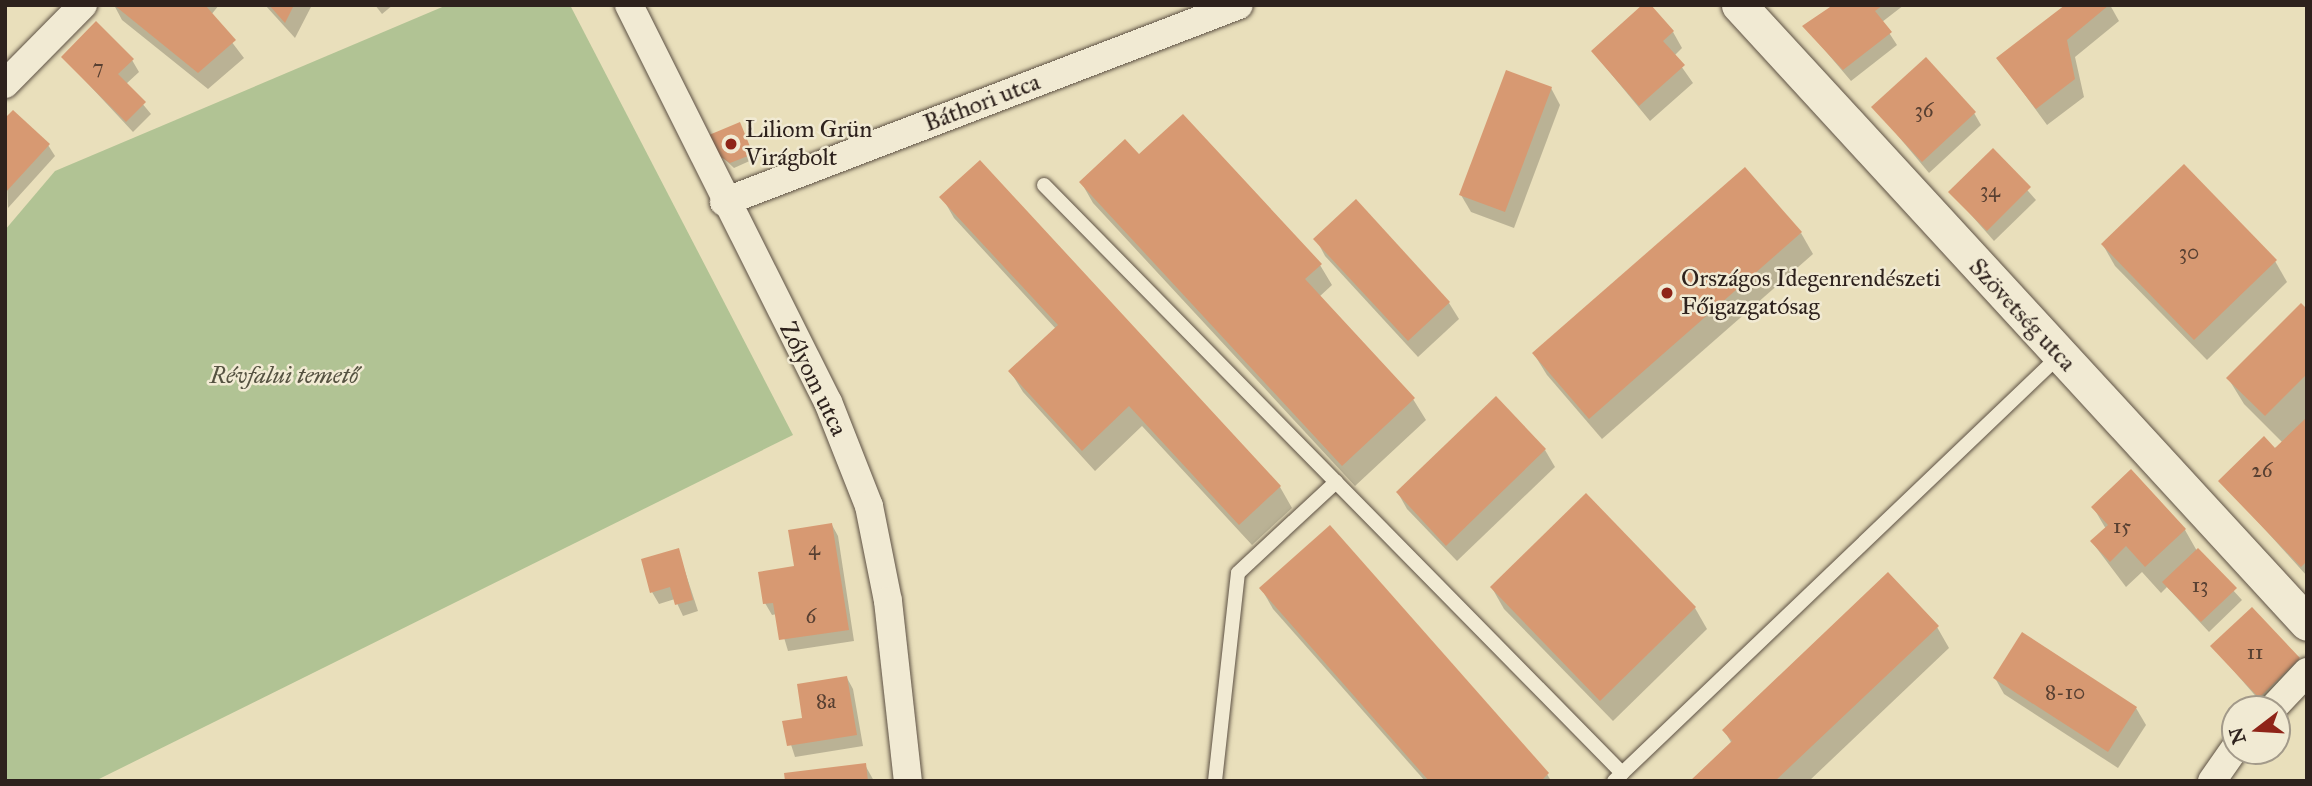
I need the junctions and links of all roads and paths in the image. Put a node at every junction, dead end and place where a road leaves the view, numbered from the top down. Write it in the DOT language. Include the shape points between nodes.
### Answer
graph roads {
  1 [pos="83,5"];
  2 [pos="628,5"];
  3 [pos="1240,5"];
  4 [pos="1739,5"];
  5 [pos="5,83"];
  6 [pos="1044,185"];
  7 [pos="724,202"];
  8 [pos="2059,356"];
  9 [pos="1336,482"];
  10 [pos="2307,623"];
  11 [pos="2307,672"];
  12 [pos="2285,695"];
  13 [pos="2223,765"];
  14 [pos="1618,777"];
  15 [pos="908,781"];
  16 [pos="1215,781"];
  17 [pos="2212,781"];
  1 -- 5 [label="street"];
  2 -- 7 [label="street, Zólyom utca"];
  3 -- 7 [label="street, Báthori utca"];
  4 -- 8 [label="street, Szövetség utca"];
  6 -- 9 [label="lane"];
  7 -- 15 [label="street, Zólyom utca" via="828,402 869,506 888,601"];
  8 -- 10 [label="street, Szövetség utca"];
  8 -- 14 [label="lane"];
  9 -- 14 [label="lane"];
  9 -- 16 [label="lane" via="1238,573"];
  11 -- 12 [label="street"];
  13 -- 17 [label="street"];
}
